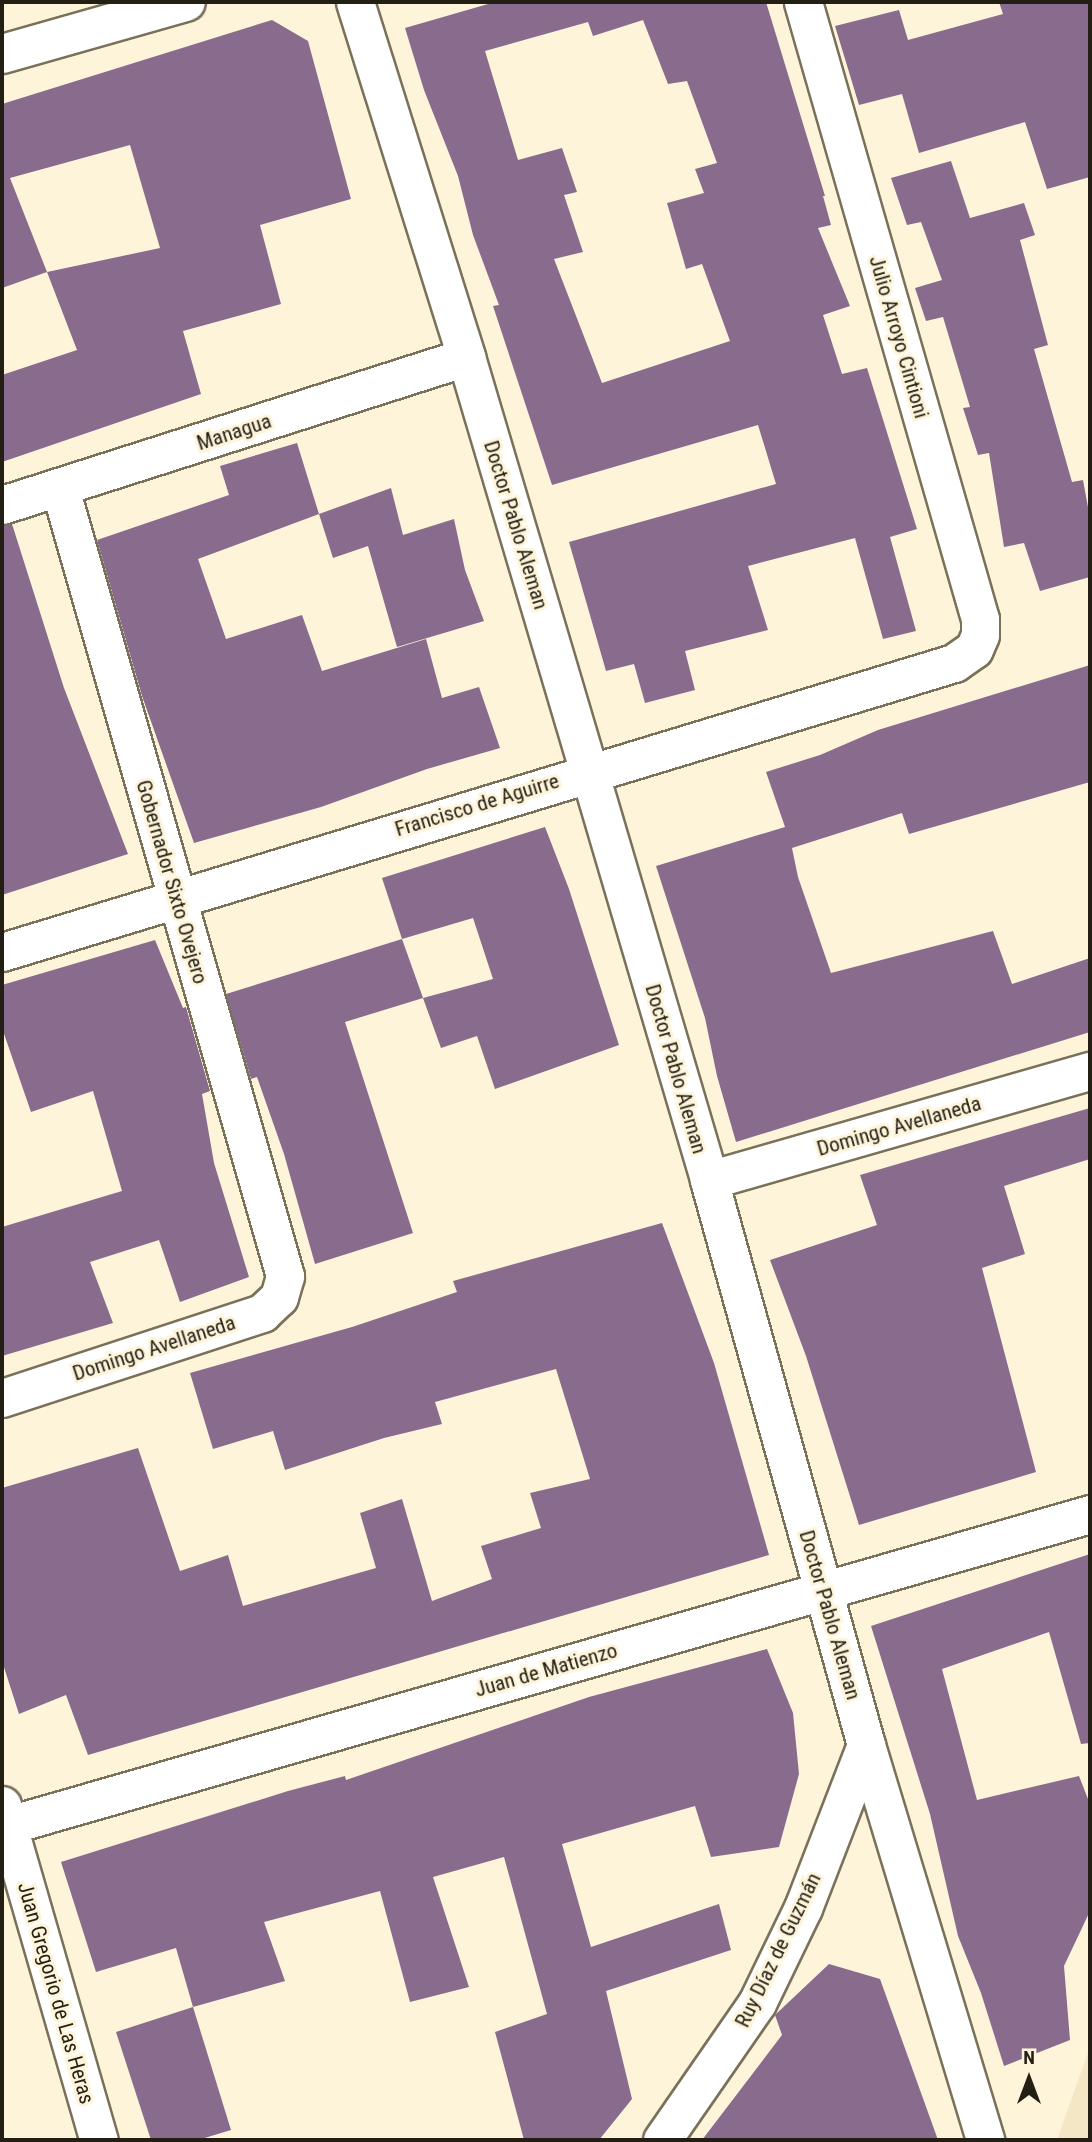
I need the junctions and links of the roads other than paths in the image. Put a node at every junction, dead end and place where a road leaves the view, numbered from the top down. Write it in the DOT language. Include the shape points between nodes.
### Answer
graph roads {
  1 [pos="186,2"];
  2 [pos="355,2"];
  3 [pos="803,2"];
  4 [pos="2,54"];
  5 [pos="466,357"];
  6 [pos="60,488"];
  7 [pos="2,505"];
  8 [pos="954,663"];
  9 [pos="589,771"];
  10 [pos="177,898"];
  11 [pos="2,952"];
  12 [pos="1090,1071"];
  13 [pos="709,1180"];
  14 [pos="285,1276"];
  15 [pos="2,1398"];
  16 [pos="1090,1514"];
  17 [pos="823,1590"];
  18 [pos="866,1745"];
  19 [pos="4,1819"];
  20 [pos="99,2140"];
  21 [pos="662,2140"];
  22 [pos="985,2140"];
  1 -- 4 [label="street"];
  2 -- 5 [label="street, Doctor Pablo Aleman"];
  3 -- 8 [label="street, Julio Arroyo Cintioni" via="980,619 974,649"];
  5 -- 6 [label="street, Managua"];
  5 -- 9 [label="street, Doctor Pablo Aleman"];
  6 -- 7 [label="street, Managua"];
  6 -- 10 [label="street, Gobernador Sixto Ovejero"];
  8 -- 9 [label="street, Francisco de Aguirre"];
  9 -- 10 [label="street, Francisco de Aguirre"];
  9 -- 13 [label="street, Doctor Pablo Aleman"];
  10 -- 11 [label="street, Francisco de Aguirre"];
  10 -- 14 [label="street, Gobernador Sixto Ovejero"];
  12 -- 13 [label="street, Domingo Avellaneda"];
  13 -- 17 [label="street, Doctor Pablo Aleman"];
  14 -- 15 [label="street, Domingo Avellaneda" via="279,1297 262,1313"];
  16 -- 17 [label="street, Juan de Matienzo"];
  17 -- 18 [label="street, Doctor Pablo Aleman"];
  17 -- 19 [label="street, Juan de Matienzo"];
  18 -- 21 [label="street, Ruy Díaz de Guzmán" via="803,1908 757,2003"];
  18 -- 22 [label="street, Doctor Pablo Aleman"];
  19 -- 20 [label="street, Juan Gregorio de Las Heras"];
}
